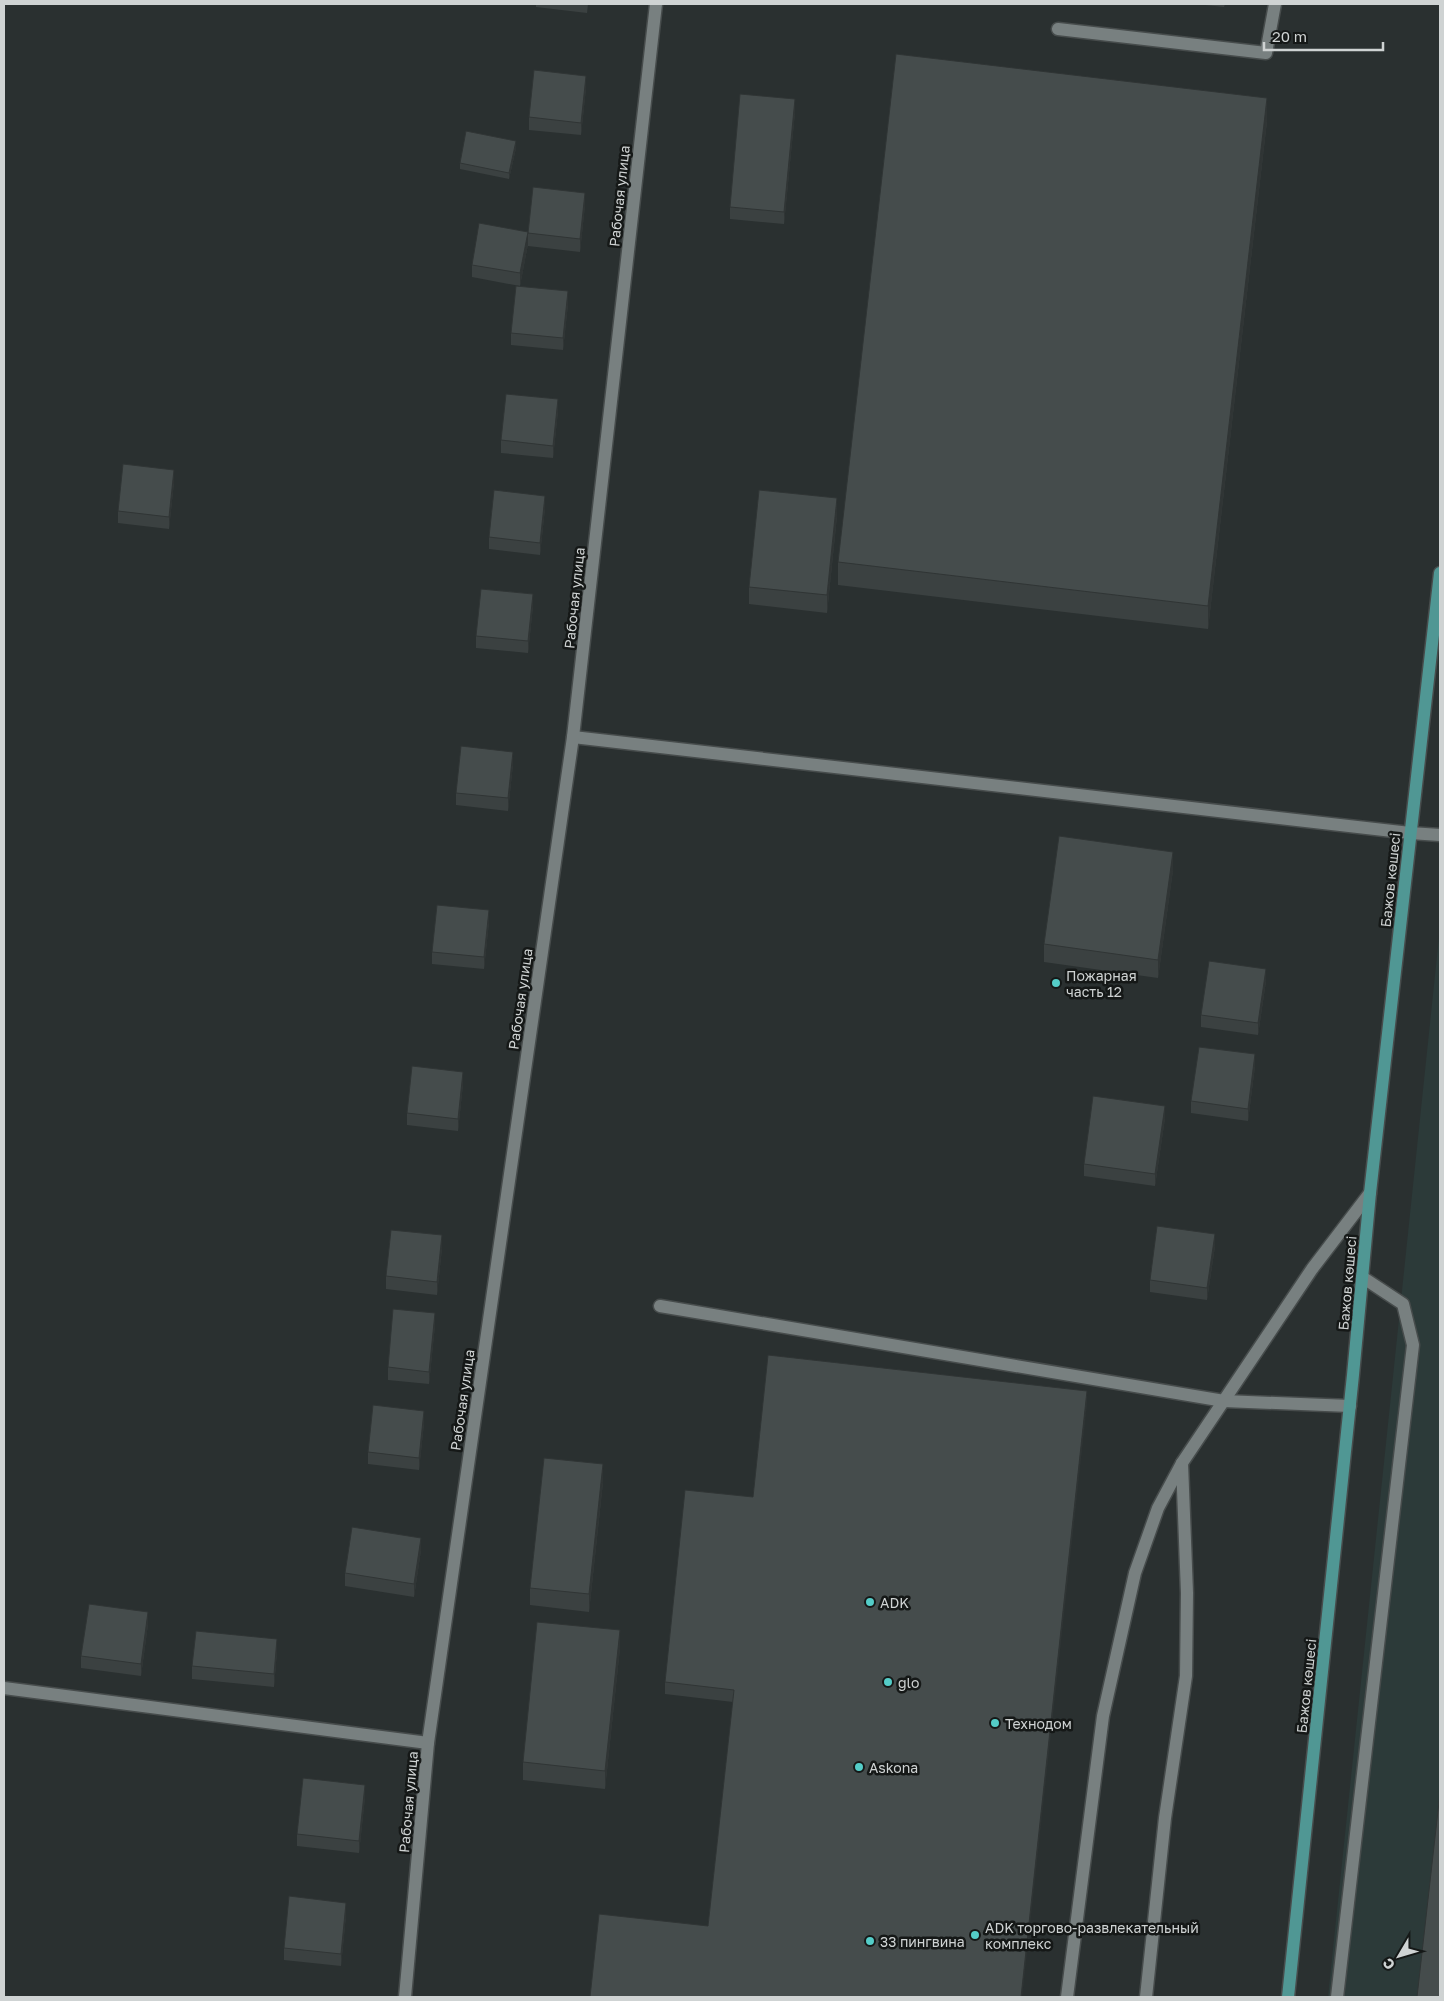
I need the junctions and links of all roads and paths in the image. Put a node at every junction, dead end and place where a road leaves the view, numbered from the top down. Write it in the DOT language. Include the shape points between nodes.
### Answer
graph roads {
  1 [pos="656,4"];
  2 [pos="1275,4"];
  3 [pos="1058,29"];
  4 [pos="1440,573"];
  5 [pos="1436,650"];
  6 [pos="573,737"];
  7 [pos="1410,834"];
  8 [pos="1440,835"];
  9 [pos="1370,1193"];
  10 [pos="1362,1277"];
  11 [pos="660,1306"];
  12 [pos="1224,1401"];
  13 [pos="1350,1406"];
  14 [pos="1182,1463"];
  15 [pos="4,1688"];
  16 [pos="428,1743"];
  17 [pos="405,1997"];
  18 [pos="1067,1997"];
  19 [pos="1146,1997"];
  20 [pos="1288,1997"];
  21 [pos="1337,1997"];
  1 -- 6 [label="street, Рабочая улица"];
  2 -- 3 [label="street" via="1266,53"];
  4 -- 5 [label="main road, Бажов көшесі"];
  5 -- 7 [label="main road, Бажов көшесі"];
  6 -- 7 [label="street"];
  6 -- 16 [label="street, Рабочая улица"];
  7 -- 8 [label="street"];
  7 -- 9 [label="main road, Бажов көшесі"];
  9 -- 10 [label="main road, Бажов көшесі"];
  9 -- 12 [label="street" via="1312,1268"];
  10 -- 13 [label="main road, Бажов көшесі"];
  10 -- 21 [label="street" via="1403,1304 1413,1344"];
  11 -- 12 [label="street"];
  12 -- 13 [label="street"];
  12 -- 14 [label="street"];
  13 -- 20 [label="main road, Бажов көшесі"];
  14 -- 18 [label="street" via="1158,1508 1135,1573 1104,1716"];
  14 -- 19 [label="street" via="1188,1592 1186,1676 1165,1818"];
  15 -- 16 [label="street"];
  16 -- 17 [label="street, Рабочая улица"];
}
